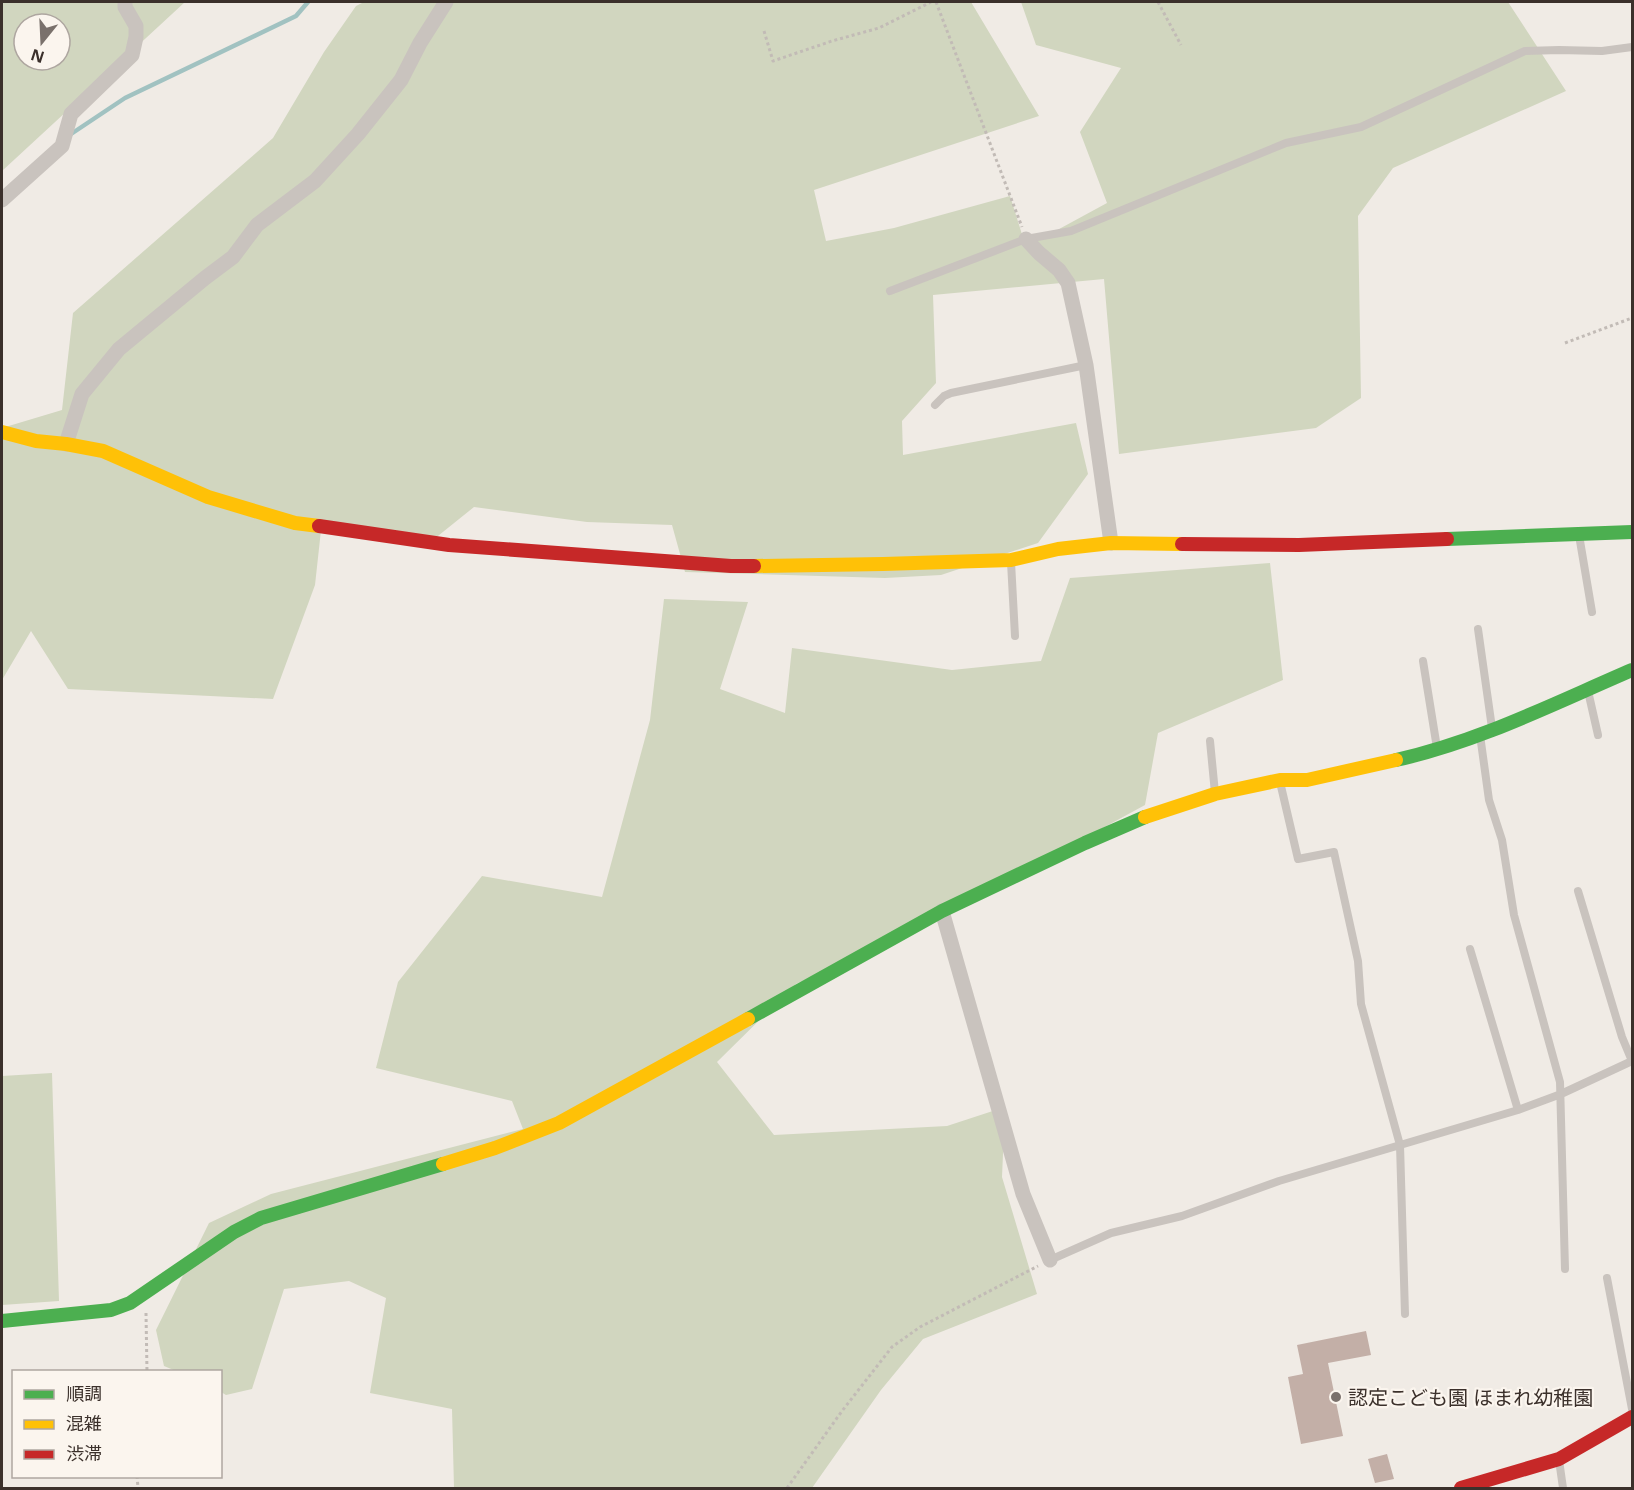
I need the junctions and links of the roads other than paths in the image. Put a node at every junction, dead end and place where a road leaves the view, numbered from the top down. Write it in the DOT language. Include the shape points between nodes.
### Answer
graph roads {
  1 [pos="125,2"];
  2 [pos="446,2"];
  3 [pos="1632,47"];
  4 [pos="2,200"];
  5 [pos="1026,238"];
  6 [pos="890,291"];
  7 [pos="1086,365"];
  8 [pos="935,405"];
  9 [pos="2,432"];
  10 [pos="66,444"];
  11 [pos="1632,532"];
  12 [pos="1578,534"];
  13 [pos="1111,543"];
  14 [pos="1011,560"];
  15 [pos="1592,612"];
  16 [pos="1478,628"];
  17 [pos="1015,636"];
  18 [pos="1423,661"];
  19 [pos="1632,670"];
  20 [pos="1588,690"];
  21 [pos="1486,732"];
  22 [pos="1599,735"];
  23 [pos="1210,741"];
  24 [pos="1437,749"];
  25 [pos="1280,780"];
  26 [pos="1215,794"];
  27 [pos="1578,891"];
  28 [pos="942,911"];
  29 [pos="1470,949"];
  30 [pos="1632,1061"];
  31 [pos="1561,1094"];
  32 [pos="1518,1110"];
  33 [pos="1400,1145"];
  34 [pos="1050,1260"];
  35 [pos="1565,1269"];
  36 [pos="1606,1278"];
  37 [pos="1406,1314"];
  38 [pos="2,1321"];
  39 [pos="1632,1409"];
  40 [pos="1632,1417"];
  41 [pos="1559,1459"];
  42 [pos="1461,1488"];
  43 [pos="1563,1488"];
  1 -- 4 [label="street" via="136,26 132,55 71,114 62,146"];
  2 -- 10 [label="street" via="401,80 315,181 257,225 233,257 119,349 82,394"];
  3 -- 5 [label="lane" via="1526,51 1361,127 1286,143 1071,231"];
  5 -- 6 [label="lane"];
  5 -- 7 [label="street" via="1068,283"];
  7 -- 8 [label="lane" via="951,393"];
  7 -- 13 [label="street"];
  9 -- 10 [label="street"];
  10 -- 14 [label="street" via="103,451 208,497 295,523 449,545 730,566"];
  11 -- 12 [label="street"];
  12 -- 13 [label="street" via="1299,546"];
  12 -- 15 [label="lane"];
  13 -- 14 [label="street"];
  14 -- 17 [label="lane"];
  16 -- 21 [label="lane"];
  18 -- 24 [label="lane"];
  19 -- 20 [label="street"];
  20 -- 21 [label="street"];
  20 -- 22 [label="lane"];
  21 -- 24 [label="street"];
  21 -- 31 [label="lane" via="1489,800 1502,840 1514,915"];
  23 -- 26 [label="lane"];
  24 -- 25 [label="street" via="1307,780"];
  25 -- 26 [label="street"];
  25 -- 33 [label="lane" via="1298,859 1334,852 1358,961 1361,1004"];
  26 -- 28 [label="street" via="1155,813"];
  27 -- 30 [label="lane"];
  28 -- 34 [label="street" via="1023,1194"];
  28 -- 38 [label="street" via="559,1123 495,1148 261,1218 130,1303 111,1310"];
  29 -- 32 [label="lane"];
  30 -- 31 [label="lane"];
  31 -- 32 [label="lane"];
  31 -- 35 [label="lane"];
  32 -- 33 [label="lane"];
  33 -- 34 [label="lane" via="1279,1181 1182,1216 1111,1233"];
  33 -- 37 [label="lane"];
  36 -- 39 [label="lane"];
  40 -- 41 [label="street"];
  41 -- 42 [label="street"];
  41 -- 43 [label="lane"];
}
